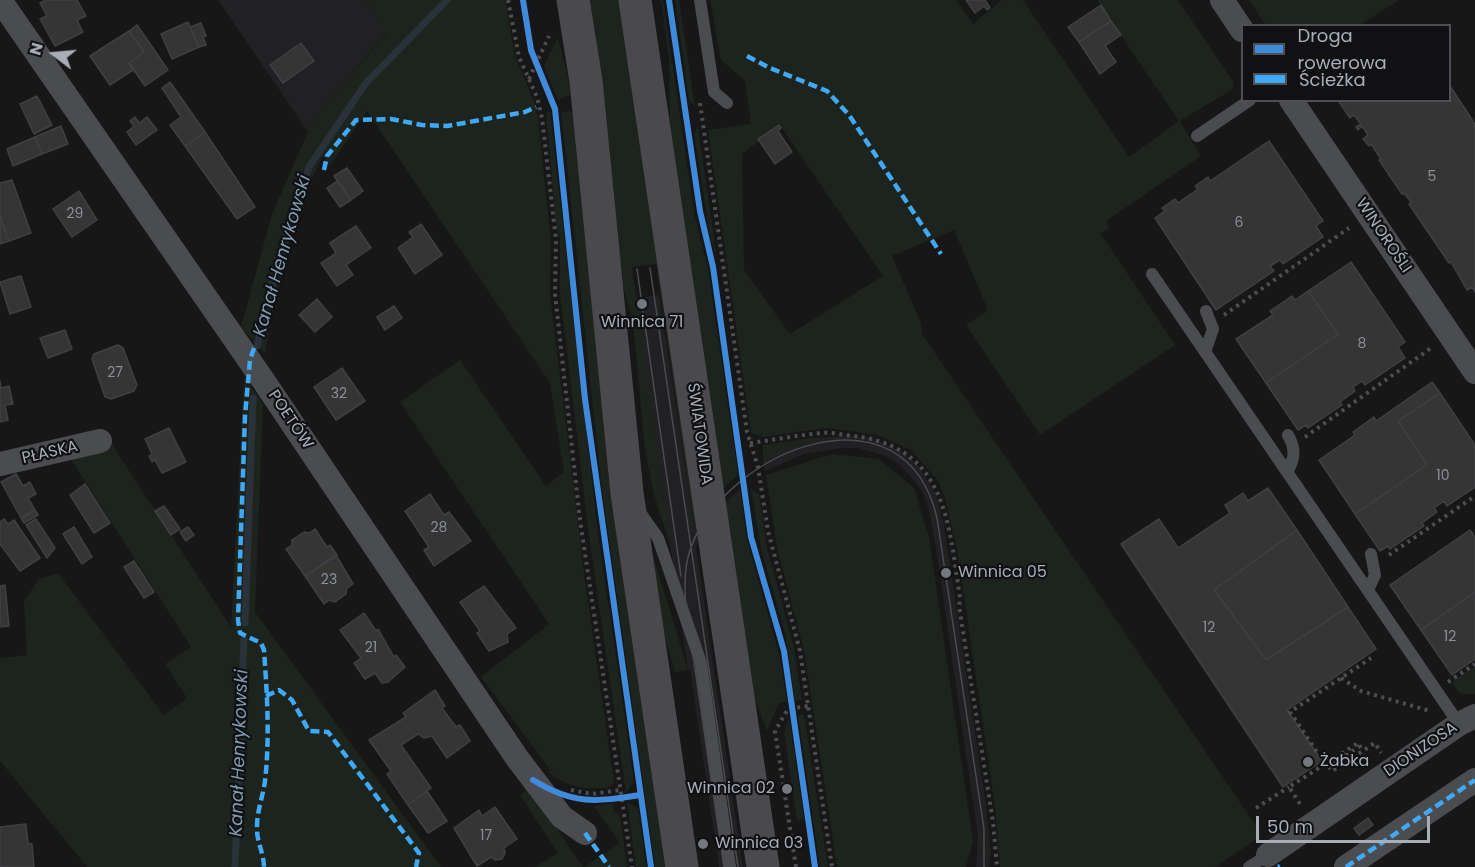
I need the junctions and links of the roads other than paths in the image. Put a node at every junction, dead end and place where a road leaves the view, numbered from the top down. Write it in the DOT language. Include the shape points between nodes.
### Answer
graph roads {
  1 [pos="0,0"];
  2 [pos="573,0"];
  3 [pos="634,0"];
  4 [pos="700,0"];
  5 [pos="1222,0"];
  6 [pos="1241,28"];
  7 [pos="1247,102"];
  8 [pos="1292,102"];
  9 [pos="727,103"];
  10 [pos="1197,136"];
  11 [pos="1152,274"];
  12 [pos="1209,317"];
  13 [pos="1204,352"];
  14 [pos="1475,372"];
  15 [pos="1290,440"];
  16 [pos="100,441"];
  17 [pos="0,464"];
  18 [pos="1287,472"];
  19 [pos="627,493"];
  20 [pos="1373,559"];
  21 [pos="1368,590"];
  22 [pos="1458,718"];
  23 [pos="1475,780"];
  24 [pos="585,833"];
  25 [pos="1259,861"];
  26 [pos="682,867"];
  27 [pos="730,867"];
  28 [pos="763,867"];
  29 [pos="1346,867"];
  1 -- 24 [label="street, POETÓW" via="266,383 517,758 561,817"];
  2 -- 19 [label="street" via="587,92"];
  3 -- 28 [label="street, ŚWIATOWIDA"];
  4 -- 9 [label="lane" via="714,92"];
  5 -- 6 [label="street"];
  7 -- 10 [label="lane"];
  8 -- 14 [label="street, WINOROŚLI"];
  11 -- 13 [label="lane"];
  12 -- 13 [label="lane" via="1210,342"];
  13 -- 18 [label="lane"];
  15 -- 18 [label="lane" via="1293,461"];
  16 -- 17 [label="street, PŁASKA"];
  18 -- 21 [label="lane"];
  19 -- 26 [label="street"];
  19 -- 27 [label="lane" via="658,538 701,663"];
  20 -- 21 [label="lane" via="1375,574"];
  21 -- 22 [label="lane"];
  22 -- 25 [label="street, DIONIZOSA"];
  23 -- 29 [label="street"];
}
